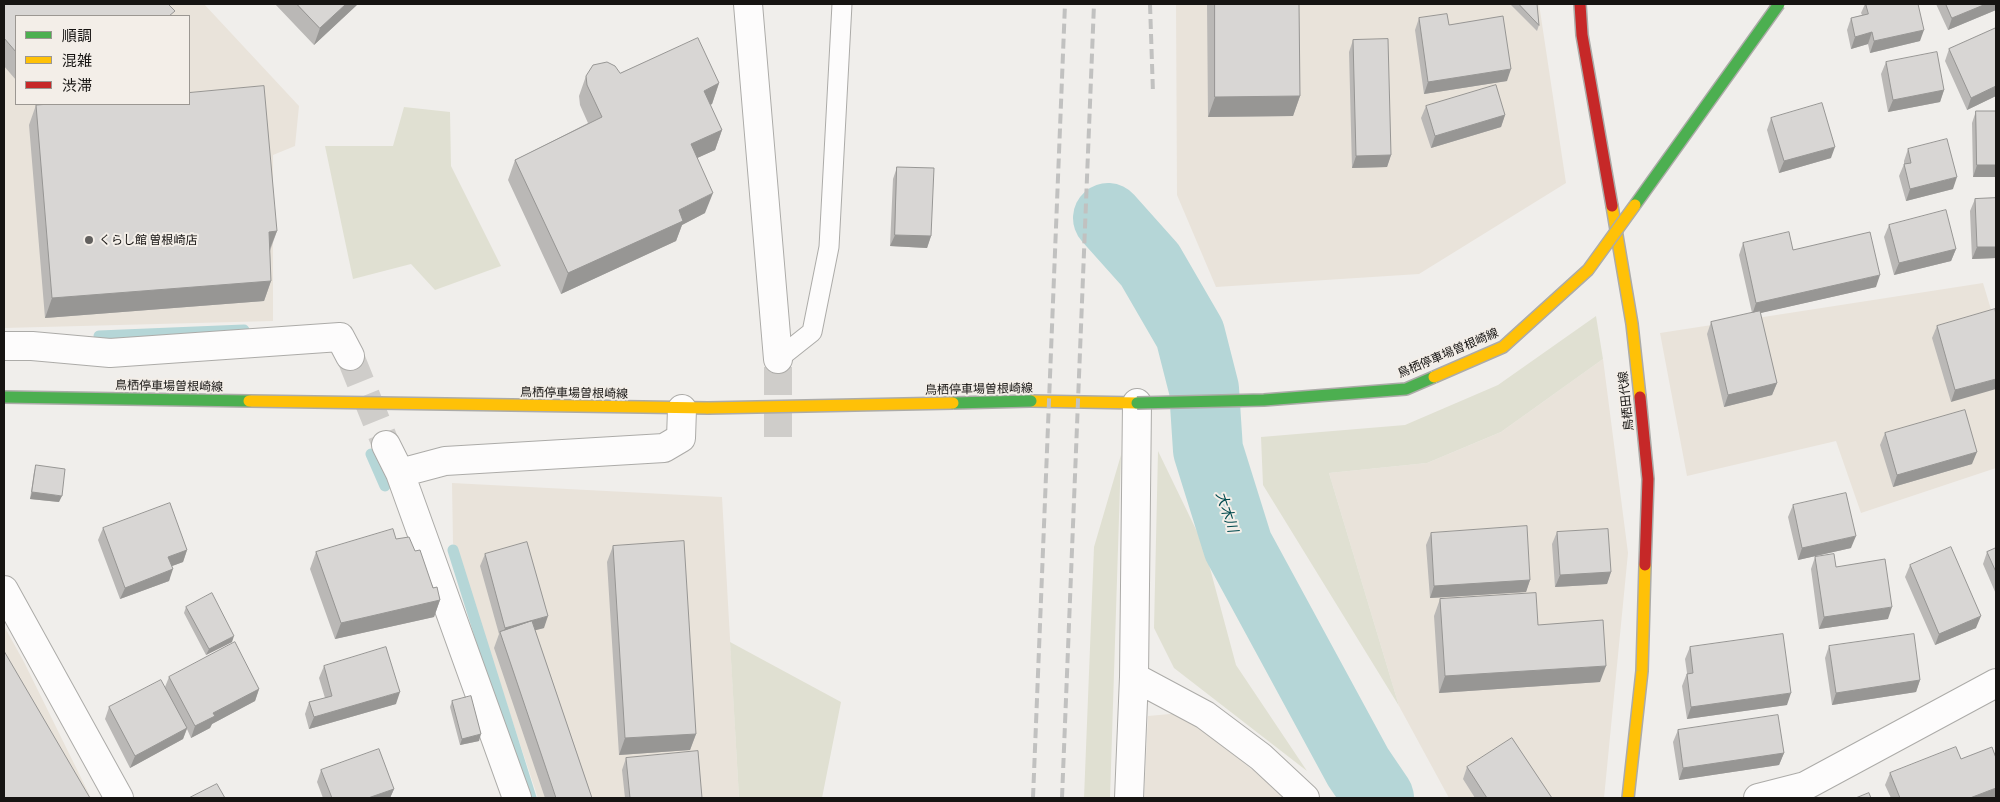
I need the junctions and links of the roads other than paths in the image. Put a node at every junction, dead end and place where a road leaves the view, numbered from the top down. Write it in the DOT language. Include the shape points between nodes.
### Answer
graph roads {
  1 [pos="748,4"];
  2 [pos="842,4"];
  3 [pos="1580,4"];
  4 [pos="1779,4"];
  5 [pos="4,346"];
  6 [pos="350,356"];
  7 [pos="778,359"];
  8 [pos="4,397"];
  9 [pos="1137,403"];
  10 [pos="695,408"];
  11 [pos="386,445"];
  12 [pos="400,473"];
  13 [pos="4,590"];
  14 [pos="1134,677"];
  15 [pos="1996,683"];
  16 [pos="119,798"];
  17 [pos="517,798"];
  18 [pos="1129,798"];
  19 [pos="1305,798"];
  20 [pos="1628,798"];
  21 [pos="1758,798"];
  1 -- 7 [label="street"];
  2 -- 7 [label="lane" via="829,247 812,332"];
  3 -- 20 [label="main road, 鳥栖田代線" via="1582,35 1632,324 1648,478 1642,671"];
  4 -- 9 [label="main road, 鳥栖停車場曽根崎線, bridge" via="1588,270 1503,347 1406,389 1264,400"];
  5 -- 6 [label="street" via="110,353 340,337"];
  8 -- 10 [label="main road, 鳥栖停車場曽根崎線"];
  9 -- 10 [label="main road, 鳥栖停車場曽根崎線, bridge" via="1031,401"];
  9 -- 14 [label="street"];
  10 -- 12 [label="street" via="681,438 664,448 445,461"];
  11 -- 12 [label="street"];
  12 -- 17 [label="street"];
  13 -- 16 [label="street"];
  14 -- 18 [label="street"];
  14 -- 19 [label="street" via="1204,715 1261,757"];
  15 -- 21 [label="street" via="1805,786"];
}
